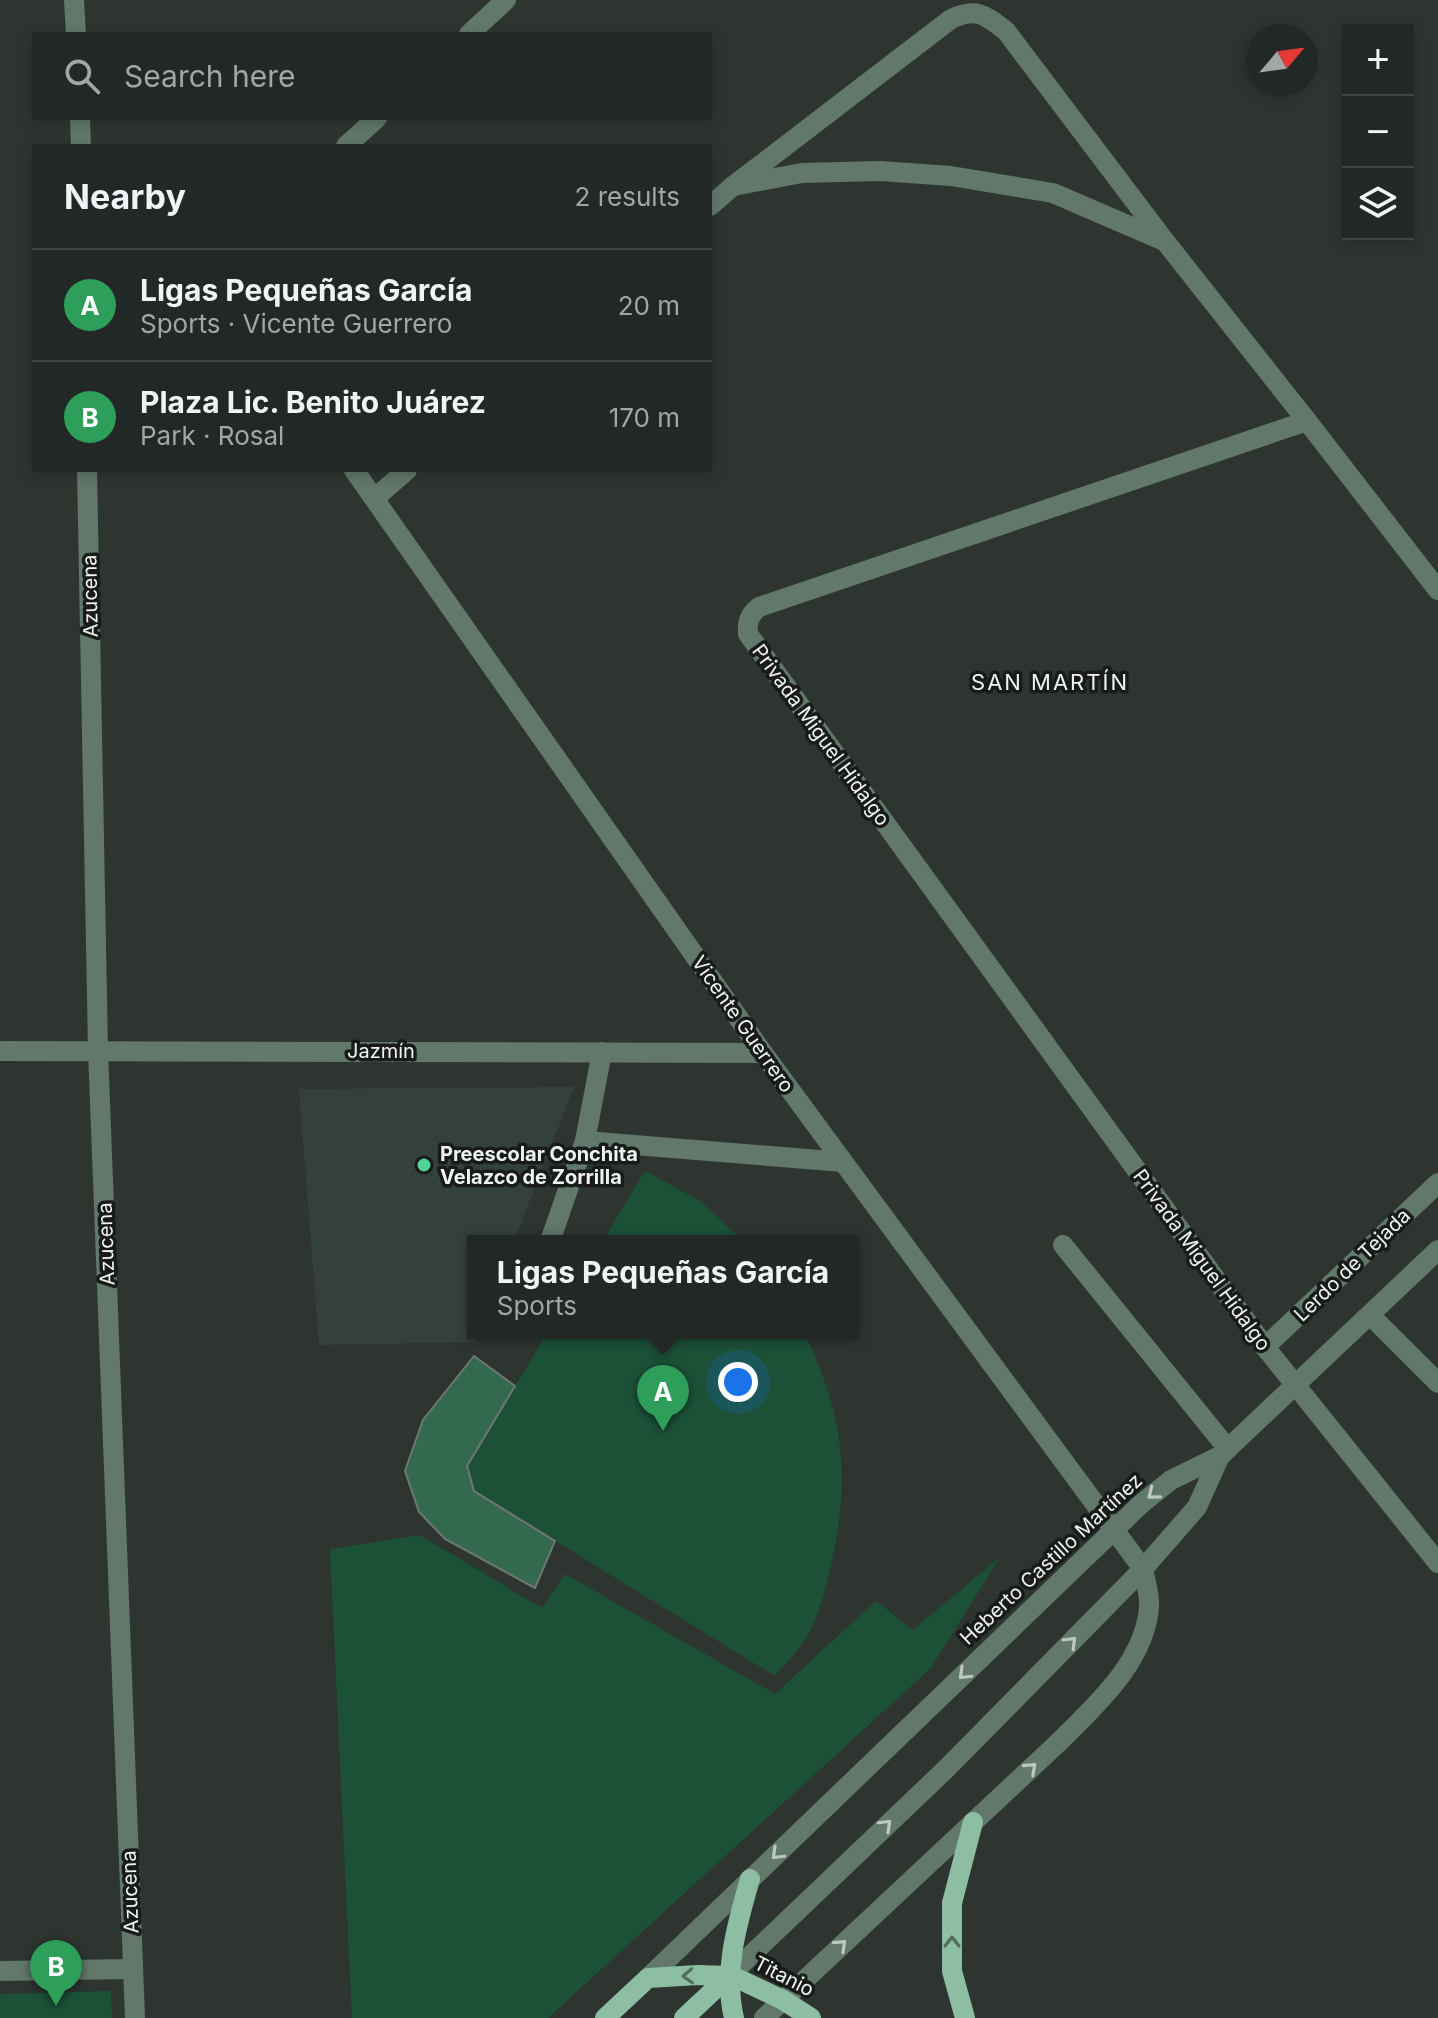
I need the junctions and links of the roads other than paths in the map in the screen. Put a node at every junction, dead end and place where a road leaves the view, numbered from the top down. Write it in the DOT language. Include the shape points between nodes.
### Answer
graph roads {
  1 [pos="74,0"];
  2 [pos="506,0"];
  3 [pos="76,32"];
  4 [pos="471,32"];
  5 [pos="375,120"];
  6 [pos="348,144"];
  7 [pos="733,186"];
  8 [pos="712,204"];
  9 [pos="1164,240"];
  10 [pos="1307,421"];
  11 [pos="87,472"];
  12 [pos="356,472"];
  13 [pos="405,472"];
  14 [pos="375,498"];
  15 [pos="1438,590"];
  16 [pos="98,1050"];
  17 [pos="0,1051"];
  18 [pos="602,1052"];
  19 [pos="763,1053"];
  20 [pos="585,1141"];
  21 [pos="843,1162"];
  22 [pos="1438,1183"];
  23 [pos="552,1235"];
  24 [pos="1063,1245"];
  25 [pos="1438,1250"];
  26 [pos="1370,1315"];
  27 [pos="1265,1347"];
  28 [pos="1438,1383"];
  29 [pos="1296,1385"];
  30 [pos="1224,1452"];
  31 [pos="1114,1530"];
  32 [pos="1438,1563"];
  33 [pos="1143,1569"];
  34 [pos="973,1822"];
  35 [pos="750,1879"];
  36 [pos="133,1969"];
  37 [pos="0,1971"];
  38 [pos="729,1976"];
  39 [pos="648,1978"];
  40 [pos="783,2000"];
  41 [pos="135,2018"];
  42 [pos="605,2018"];
  43 [pos="684,2018"];
  44 [pos="734,2018"];
  45 [pos="764,2018"];
  46 [pos="811,2018"];
  47 [pos="965,2018"];
  1 -- 3 [label="street"];
  2 -- 4 [label="street"];
  5 -- 6 [label="street"];
  7 -- 8 [label="street"];
  7 -- 9 [label="street" via="802,173 951,176 1053,193"];
  7 -- 9 [label="street" via="951,19 966,12 984,14 1006,31"];
  9 -- 10 [label="street"];
  10 -- 15 [label="street"];
  10 -- 27 [label="street, Privada Miguel Hidalgo" via="759,607 747,623 748,634"];
  11 -- 16 [label="street, Azucena"];
  12 -- 14 [label="street, Vicente Guerrero"];
  13 -- 14 [label="street"];
  14 -- 19 [label="street, Vicente Guerrero"];
  16 -- 17 [label="street, Jazmín"];
  16 -- 18 [label="street, Jazmín"];
  16 -- 36 [label="street, Azucena"];
  18 -- 19 [label="street, Jazmín"];
  18 -- 20 [label="street"];
  19 -- 21 [label="street, Vicente Guerrero"];
  20 -- 21 [label="street"];
  20 -- 23 [label="street"];
  21 -- 31 [label="street, Vicente Guerrero"];
  22 -- 27 [label="street, Lerdo de Tejada"];
  24 -- 30 [label="street"];
  25 -- 26 [label="street"];
  26 -- 28 [label="street"];
  26 -- 29 [label="street"];
  27 -- 29 [label="street, Privada Miguel Hidalgo"];
  29 -- 30 [label="street"];
  29 -- 32 [label="street, Privada Miguel Hidalgo"];
  30 -- 31 [label="street, Heberto Castillo Martínez, one-way" via="1171,1480"];
  30 -- 33 [label="street" via="1197,1507"];
  31 -- 33 [label="street, Vicente Guerrero"];
  31 -- 35 [label="street, Heberto Castillo Martínez, one-way"];
  34 -- 33 [label="street, one-way" via="1102,1698 1128,1662 1144,1632 1149,1604"];
  38 -- 33 [label="street, one-way" via="946,1769"];
  40 -- 34 [label="street, one-way"];
  47 -- 34 [label="main road, one-way" via="952,1971 952,1903"];
  35 -- 38 [label="main road"];
  35 -- 39 [label="street, Heberto Castillo Martínez"];
  36 -- 37 [label="street"];
  36 -- 41 [label="street, Azucena"];
  38 -- 39 [label="main road, one-way"];
  38 -- 40 [label="main road, Titanio"];
  38 -- 43 [label="main road"];
  38 -- 44 [label="main road, Titanio"];
  39 -- 42 [label="main road, Heberto Castillo Martínez"];
  40 -- 45 [label="street"];
  40 -- 46 [label="main road, Titanio"];
}
